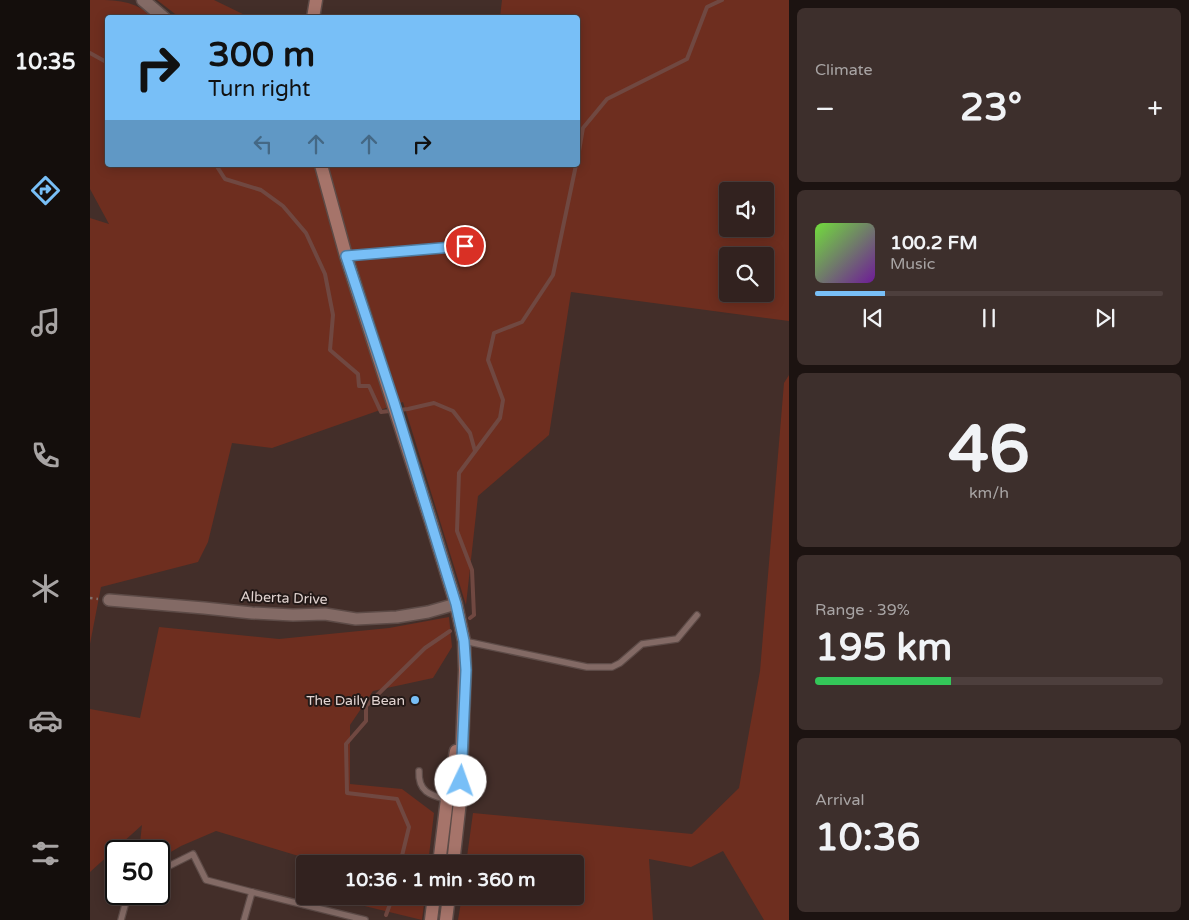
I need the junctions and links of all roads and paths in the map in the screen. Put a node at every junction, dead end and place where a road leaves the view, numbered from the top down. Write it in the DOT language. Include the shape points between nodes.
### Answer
graph roads {
  1 [pos="143,0"];
  2 [pos="316,0"];
  3 [pos="160,15"];
  4 [pos="314,15"];
  5 [pos="323,167"];
  6 [pos="465,246"];
  7 [pos="346,256"];
  8 [pos="109,600"];
  9 [pos="456,604"];
  10 [pos="697,615"];
  11 [pos="464,641"];
  12 [pos="464,704"];
  13 [pos="419,771"];
  14 [pos="447,800"];
  15 [pos="460,801"];
  16 [pos="440,855"];
  17 [pos="454,855"];
  18 [pos="170,866"];
  19 [pos="252,892"];
  20 [pos="125,905"];
  21 [pos="433,905"];
  22 [pos="448,905"];
  23 [pos="340,917"];
  24 [pos="121,920"];
  25 [pos="244,920"];
  26 [pos="365,920"];
  27 [pos="431,920"];
  28 [pos="446,920"];
  1 -- 3 [label="street"];
  2 -- 4 [label="main road"];
  5 -- 7 [label="main road"];
  6 -- 7 [label="lane"];
  7 -- 9 [label="main road"];
  8 -- 9 [label="street, Alberta Drive" via="252,613 325,614 356,619 397,617"];
  9 -- 11 [label="main road"];
  10 -- 11 [label="lane" via="677,639 642,644 612,667 587,667"];
  11 -- 12 [label="main road"];
  12 -- 14 [label="main road"];
  12 -- 15 [label="main road"];
  13 -- 14 [label="lane" via="418,782 427,794"];
  14 -- 15 [label="lane"];
  14 -- 16 [label="main road"];
  15 -- 17 [label="main road"];
  18 -- 19 [label="lane" via="193,854 206,880"];
  19 -- 23 [label="lane"];
  19 -- 25 [label="lane"];
  20 -- 24 [label="lane"];
  21 -- 27 [label="main road"];
  22 -- 28 [label="main road"];
  23 -- 26 [label="lane"];
}
